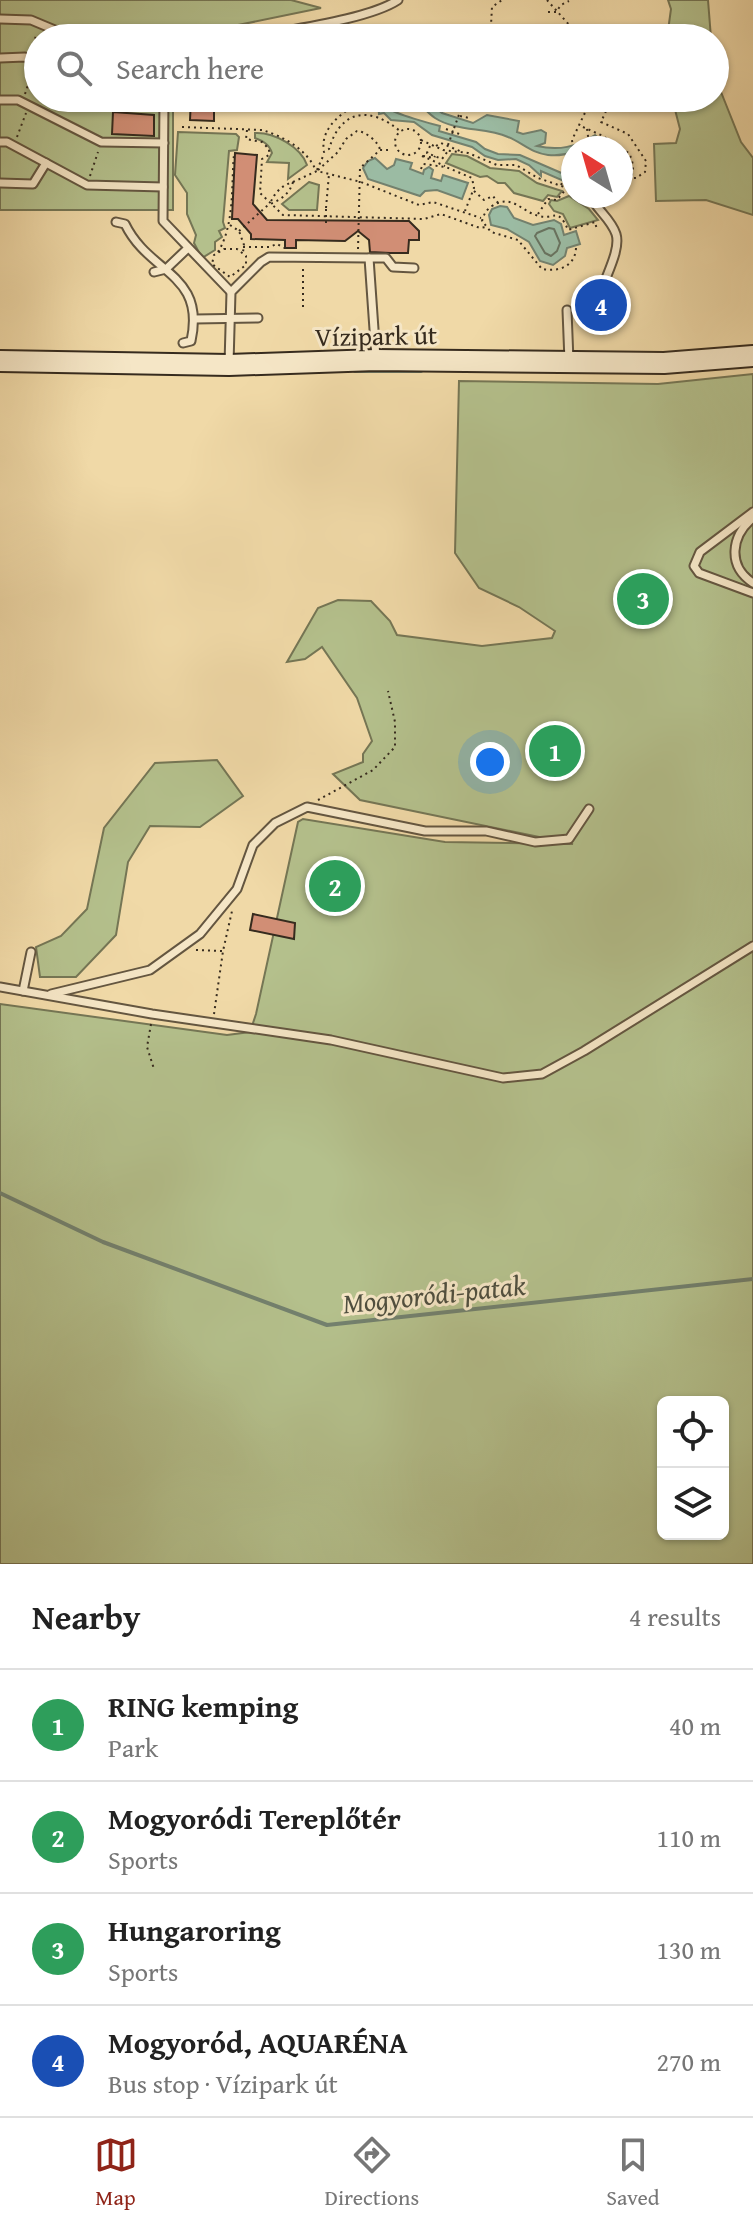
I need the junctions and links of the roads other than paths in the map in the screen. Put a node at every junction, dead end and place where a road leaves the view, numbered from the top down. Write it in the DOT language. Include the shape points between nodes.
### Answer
graph roads {
  1 [pos="398,0"];
  2 [pos="0,19"];
  3 [pos="41,24"];
  4 [pos="318,24"];
  5 [pos="24,57"];
  6 [pos="0,58"];
  7 [pos="0,100"];
  8 [pos="24,103"];
  9 [pos="42,112"];
  10 [pos="164,112"];
  11 [pos="0,142"];
  12 [pos="164,143"];
  13 [pos="46,163"];
  14 [pos="0,183"];
  15 [pos="163,187"];
  16 [pos="599,208"];
  17 [pos="116,222"];
  18 [pos="187,249"];
  19 [pos="369,258"];
  20 [pos="414,268"];
  21 [pos="166,269"];
  22 [pos="154,272"];
  23 [pos="231,292"];
  24 [pos="597,309"];
  25 [pos="567,310"];
  26 [pos="258,318"];
  27 [pos="195,319"];
  28 [pos="230,319"];
  29 [pos="183,343"];
  30 [pos="753,356"];
  31 [pos="376,360"];
  32 [pos="0,361"];
  33 [pos="569,363"];
  34 [pos="229,365"];
  35 [pos="753,515"];
  36 [pos="753,583"];
  37 [pos="753,593"];
  38 [pos="589,809"];
  39 [pos="753,946"];
  40 [pos="31,952"];
  41 [pos="0,987"];
  42 [pos="23,991"];
  43 [pos="47,995"];
  1 -- 4 [label="lane"];
  2 -- 3 [label="lane"];
  5 -- 6 [label="lane"];
  7 -- 8 [label="lane"];
  9 -- 12 [label="lane" via="101,142"];
  10 -- 12 [label="lane"];
  11 -- 13 [label="lane"];
  12 -- 15 [label="lane"];
  13 -- 14 [label="lane" via="33,184"];
  13 -- 15 [label="lane" via="87,185"];
  15 -- 18 [label="lane" via="163,221"];
  16 -- 24 [label="lane" via="617,239"];
  17 -- 21 [label="lane" via="125,224 133,241"];
  18 -- 21 [label="lane"];
  18 -- 23 [label="lane"];
  19 -- 20 [label="lane"];
  19 -- 23 [label="lane" via="269,257"];
  19 -- 31 [label="lane"];
  21 -- 22 [label="lane"];
  21 -- 27 [label="lane" via="191,298"];
  23 -- 28 [label="lane"];
  25 -- 33 [label="lane"];
  26 -- 28 [label="lane"];
  27 -- 28 [label="lane"];
  27 -- 29 [label="lane" via="191,341"];
  28 -- 34 [label="lane"];
  30 -- 33 [label="street, Vízipark út"];
  31 -- 33 [label="street, Vízipark út"];
  31 -- 34 [label="street, Vízipark út"];
  32 -- 34 [label="street, Vízipark út"];
  35 -- 36 [label="lane" via="734,548 740,572"];
  35 -- 37 [label="lane" via="700,552 694,566 699,573"];
  38 -- 43 [label="lane" via="569,839 535,842 486,831 425,831 307,807 275,823 253,845 237,889 200,934 150,970"];
  39 -- 43 [label="lane" via="542,1074 503,1078 331,1040"];
  40 -- 42 [label="lane"];
  41 -- 42 [label="lane"];
  42 -- 43 [label="lane"];
}
